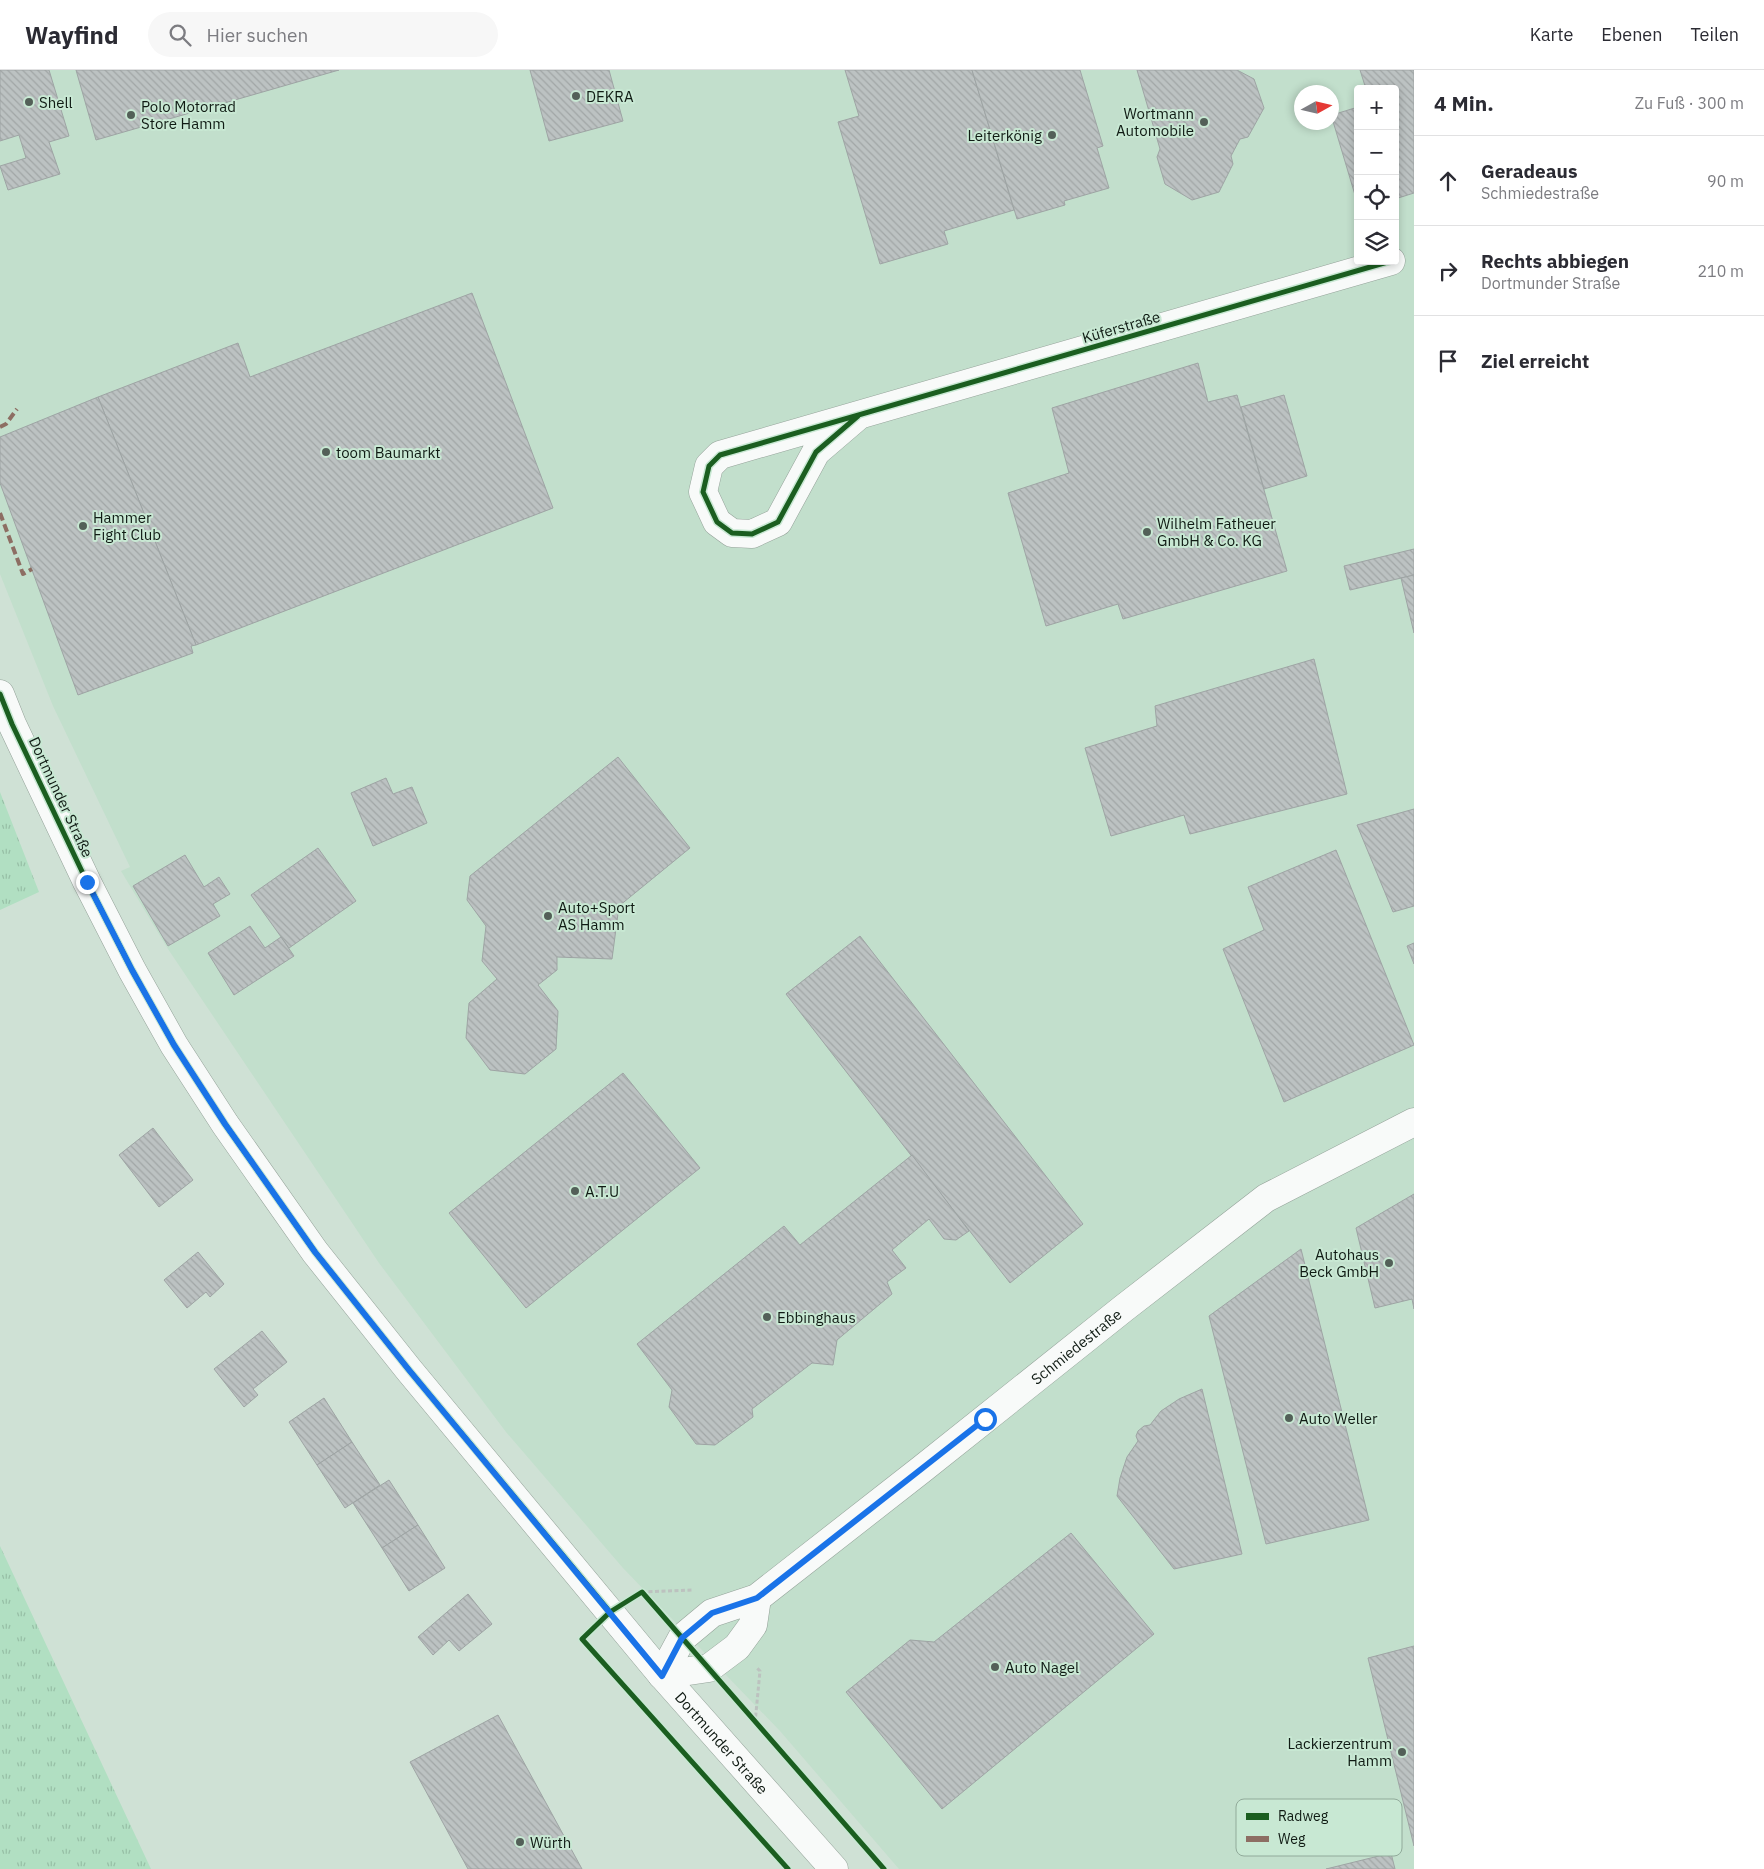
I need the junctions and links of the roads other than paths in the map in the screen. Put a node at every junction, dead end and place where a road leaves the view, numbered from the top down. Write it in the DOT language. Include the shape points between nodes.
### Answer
graph roads {
  1 [pos="1414,255"];
  2 [pos="1399,259"];
  3 [pos="1377,265"];
  4 [pos="858,416"];
  5 [pos="0,694"];
  6 [pos="1414,1122"];
  7 [pos="757,1598"];
  8 [pos="662,1676"];
  9 [pos="834,1869"];
  1 -- 2 [label="street"];
  3 -- 4 [label="street, Küferstraße"];
  4 -- 4 [label="street, Küferstraße" via="720,455 709,466 703,492 717,522 732,533 752,534 778,522 816,452"];
  5 -- 8 [label="street, Dortmunder Straße" via="132,970 174,1045 225,1124 315,1252"];
  6 -- 7 [label="street, Schmiedestraße" via="1266,1198"];
  7 -- 8 [label="street, Schmiedestraße" via="712,1613 682,1638"];
  7 -- 8 [label="street" via="753,1625 737,1647 709,1668"];
  8 -- 9 [label="street, Dortmunder Straße"];
}
